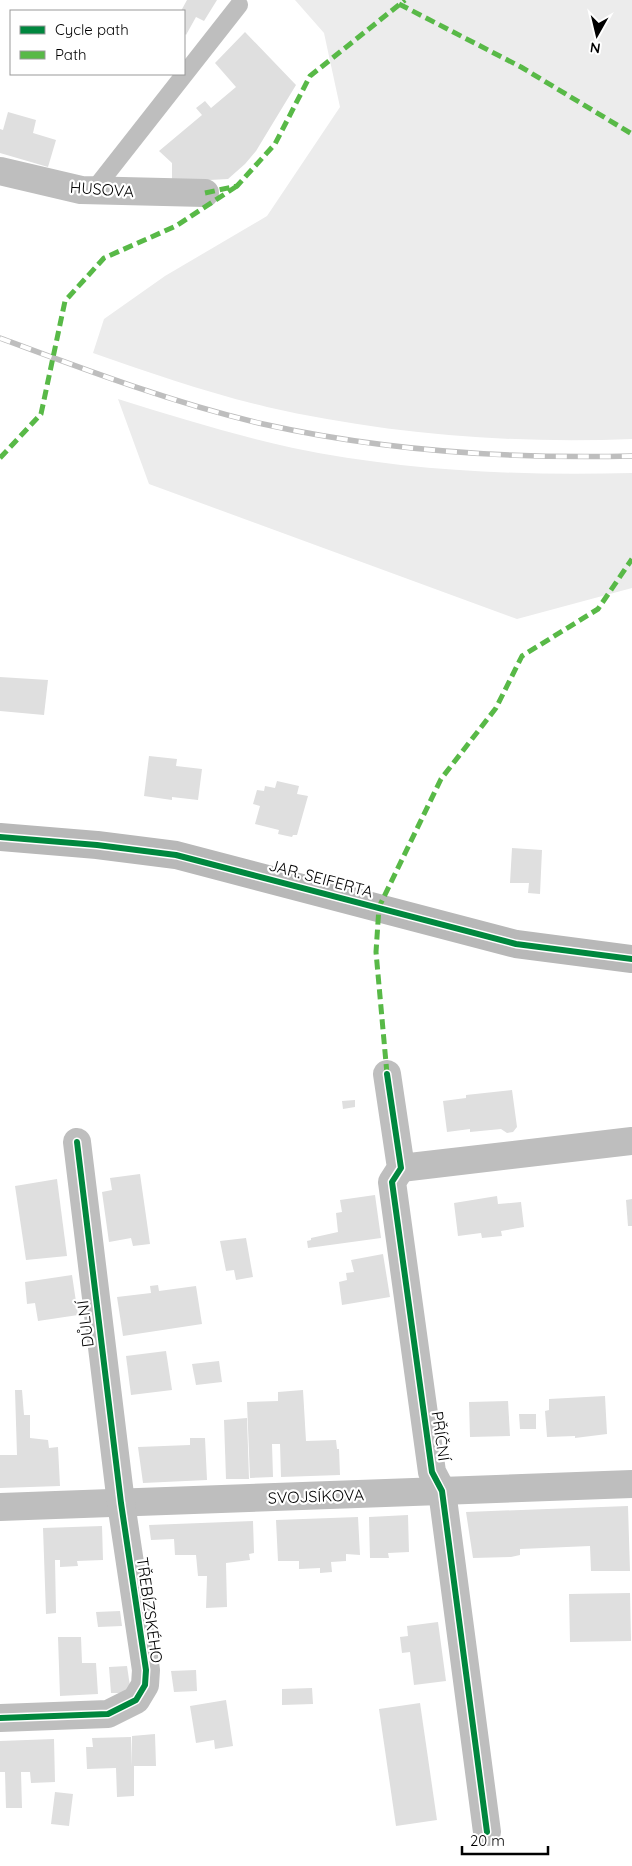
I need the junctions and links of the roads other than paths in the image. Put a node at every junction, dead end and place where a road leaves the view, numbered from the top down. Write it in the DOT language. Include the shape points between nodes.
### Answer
graph roads {
  1 [pos="239,5"];
  2 [pos="185,74"];
  3 [pos="184,75"];
  4 [pos="0,171"];
  5 [pos="93,191"];
  6 [pos="205,193"];
  7 [pos="0,837"];
  8 [pos="632,959"];
  9 [pos="387,1074"];
  10 [pos="632,1141"];
  11 [pos="77,1142"];
  12 [pos="401,1168"];
  13 [pos="632,1484"];
  14 [pos="442,1491"];
  15 [pos="121,1503"];
  16 [pos="0,1507"];
  17 [pos="0,1718"];
  18 [pos="487,1832"];
  1 -- 2 [label="lane"];
  3 -- 5 [label="lane"];
  4 -- 5 [label="street, HUSOVA"];
  5 -- 6 [label="street, HUSOVA"];
  7 -- 8 [label="street, JAR. SEIFERTA" via="176,855 516,944"];
  9 -- 12 [label="street, PŘÍČNÍ"];
  10 -- 12 [label="street"];
  11 -- 15 [label="street, DŮLNÍ"];
  12 -- 14 [label="street, PŘÍČNÍ" via="392,1182 432,1472"];
  13 -- 14 [label="street, SVOJSÍKOVA"];
  14 -- 15 [label="street, SVOJSÍKOVA"];
  14 -- 18 [label="street, PŘÍČNÍ"];
  15 -- 16 [label="street, SVOJSÍKOVA"];
  15 -- 17 [label="street, TŘEBÍZSKÉHO" via="146,1670 145,1685 136,1700 108,1714"];
}
